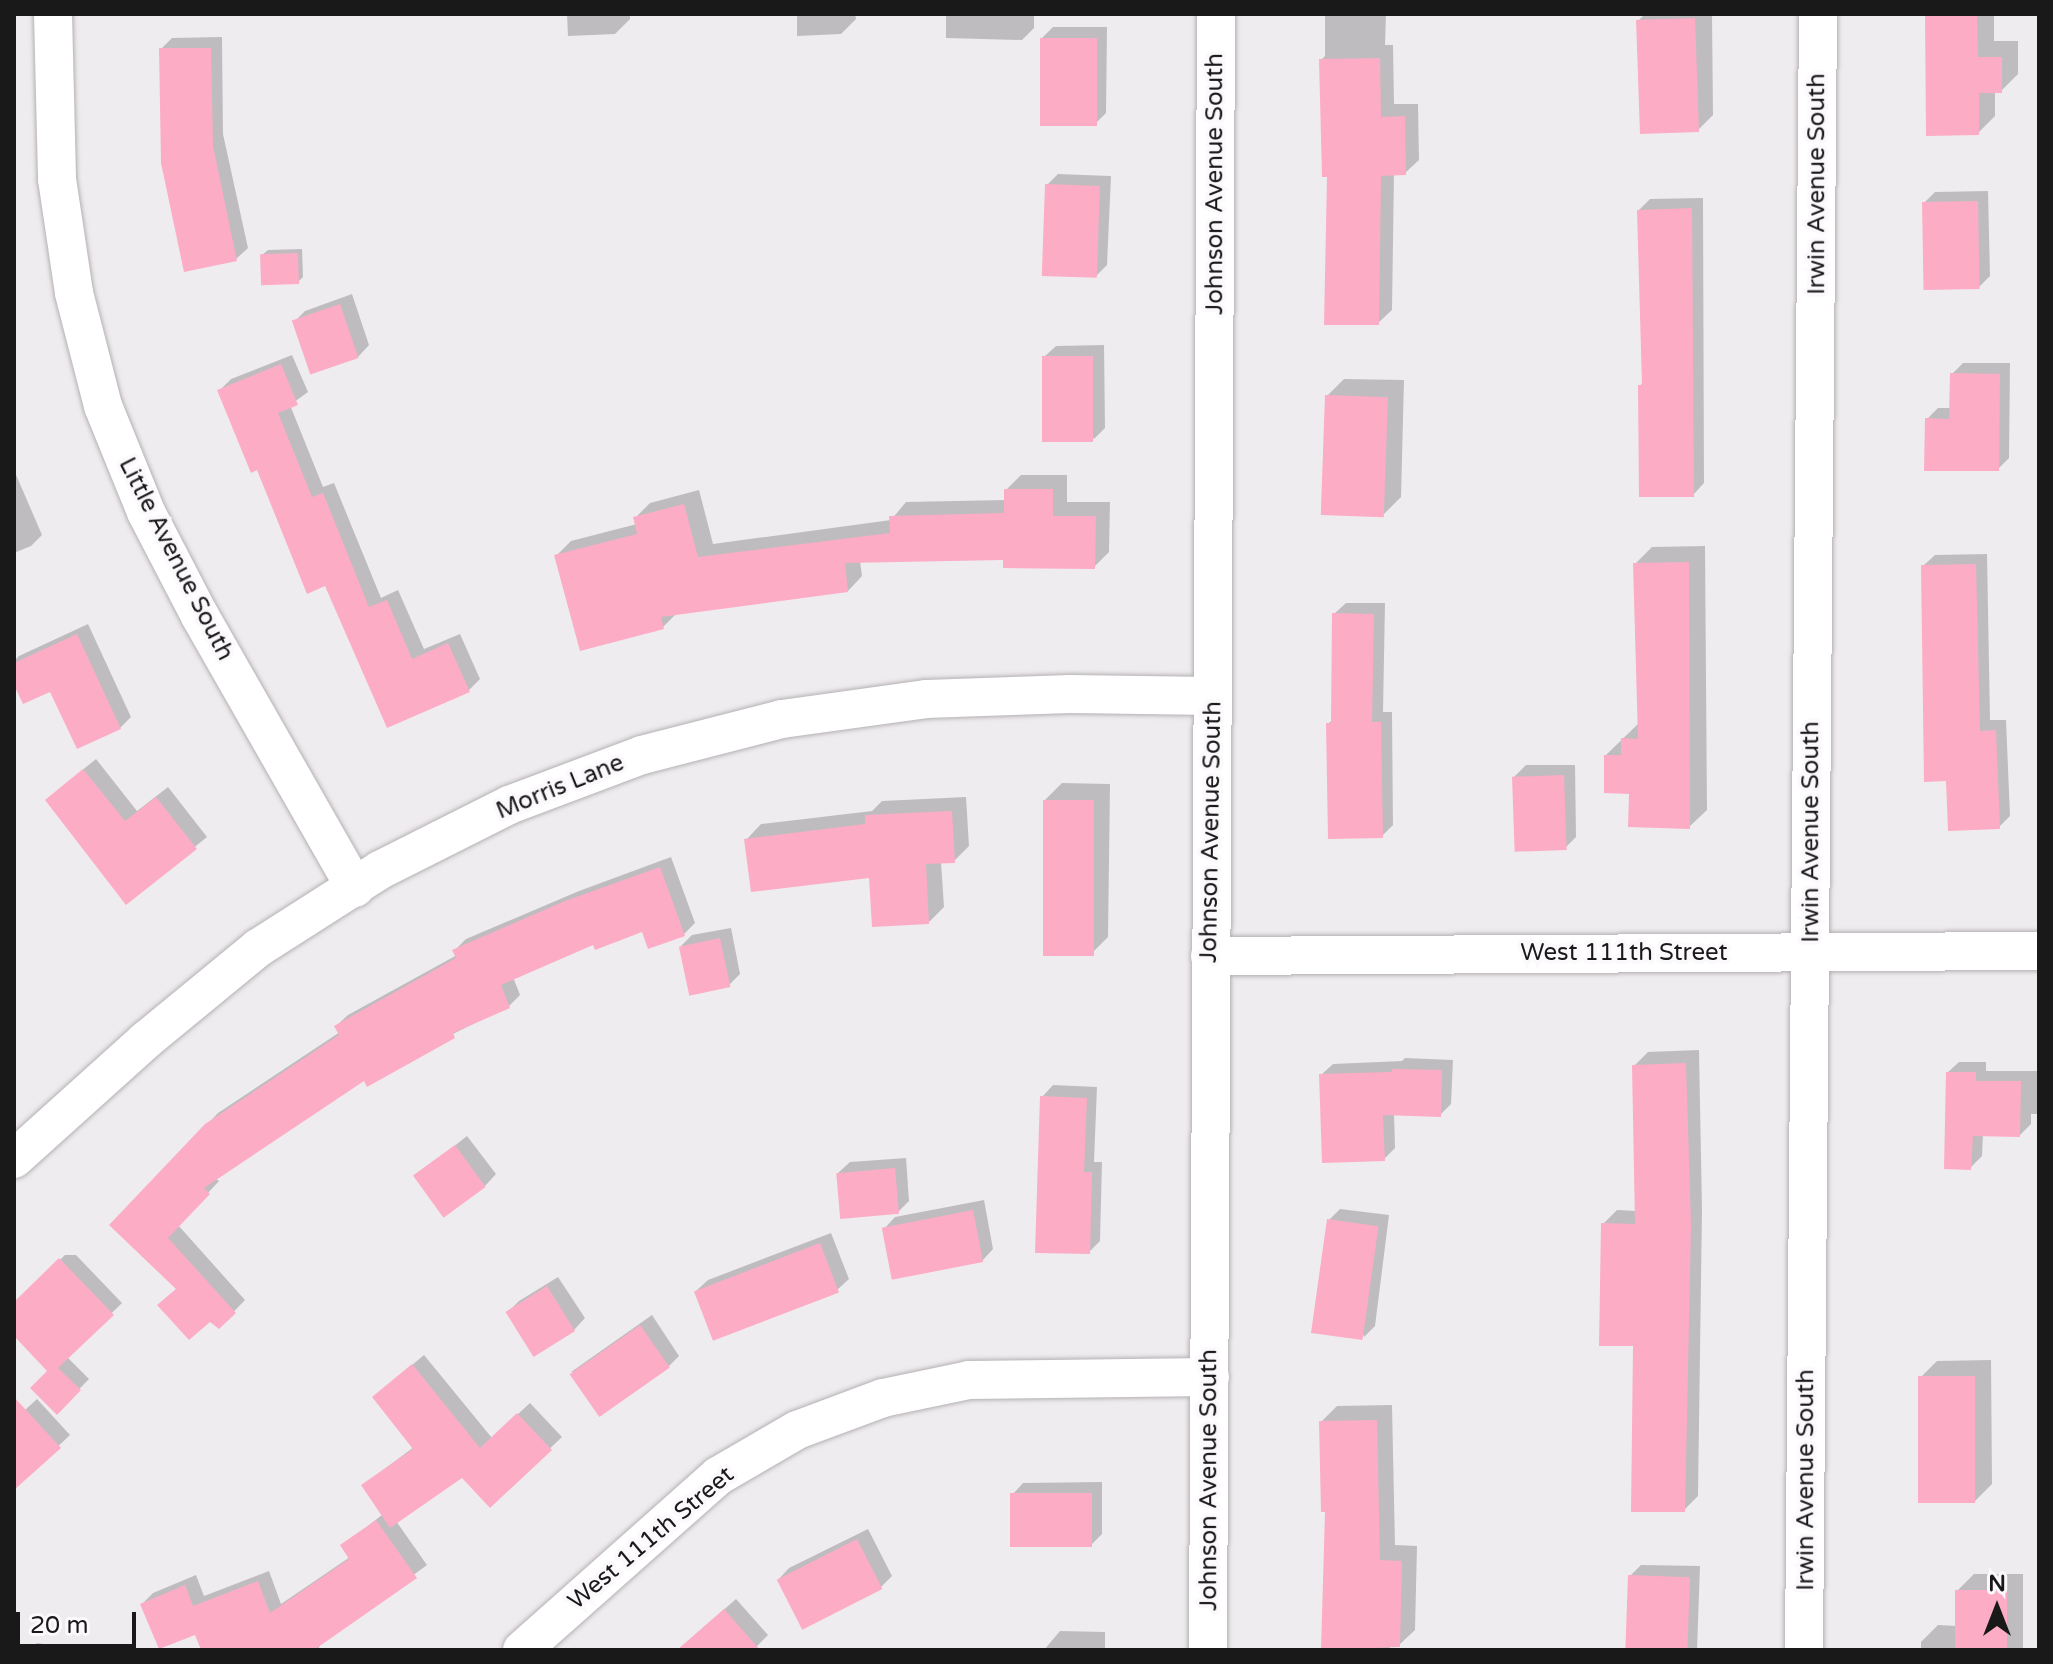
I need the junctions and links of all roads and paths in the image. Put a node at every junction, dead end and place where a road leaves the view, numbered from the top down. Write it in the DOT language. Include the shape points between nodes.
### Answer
graph roads {
  1 [pos="53,14"];
  2 [pos="1216,14"];
  3 [pos="1818,14"];
  4 [pos="1213,696"];
  5 [pos="355,888"];
  6 [pos="2039,951"];
  7 [pos="1810,952"];
  8 [pos="1210,956"];
  9 [pos="14,1159"];
  10 [pos="1210,1377"];
  11 [pos="522,1650"];
  12 [pos="1208,1650"];
  13 [pos="1804,1650"];
  1 -- 5 [label="street, Little Avenue South" via="57,179 74,293 103,406 146,512 193,603"];
  2 -- 4 [label="street, Johnson Avenue South"];
  3 -- 7 [label="street, Irwin Avenue South"];
  4 -- 5 [label="street, Morris Lane" via="926,699 782,719 642,755 509,805"];
  4 -- 8 [label="street, Johnson Avenue South"];
  5 -- 9 [label="street, Morris Lane" via="258,948"];
  6 -- 7 [label="street, West 111th Street"];
  7 -- 8 [label="street, West 111th Street"];
  7 -- 13 [label="street, Irwin Avenue South"];
  8 -- 10 [label="street, Johnson Avenue South"];
  10 -- 11 [label="street, West 111th Street" via="969,1380 883,1398 797,1430 718,1476"];
  10 -- 12 [label="street, Johnson Avenue South"];
}
